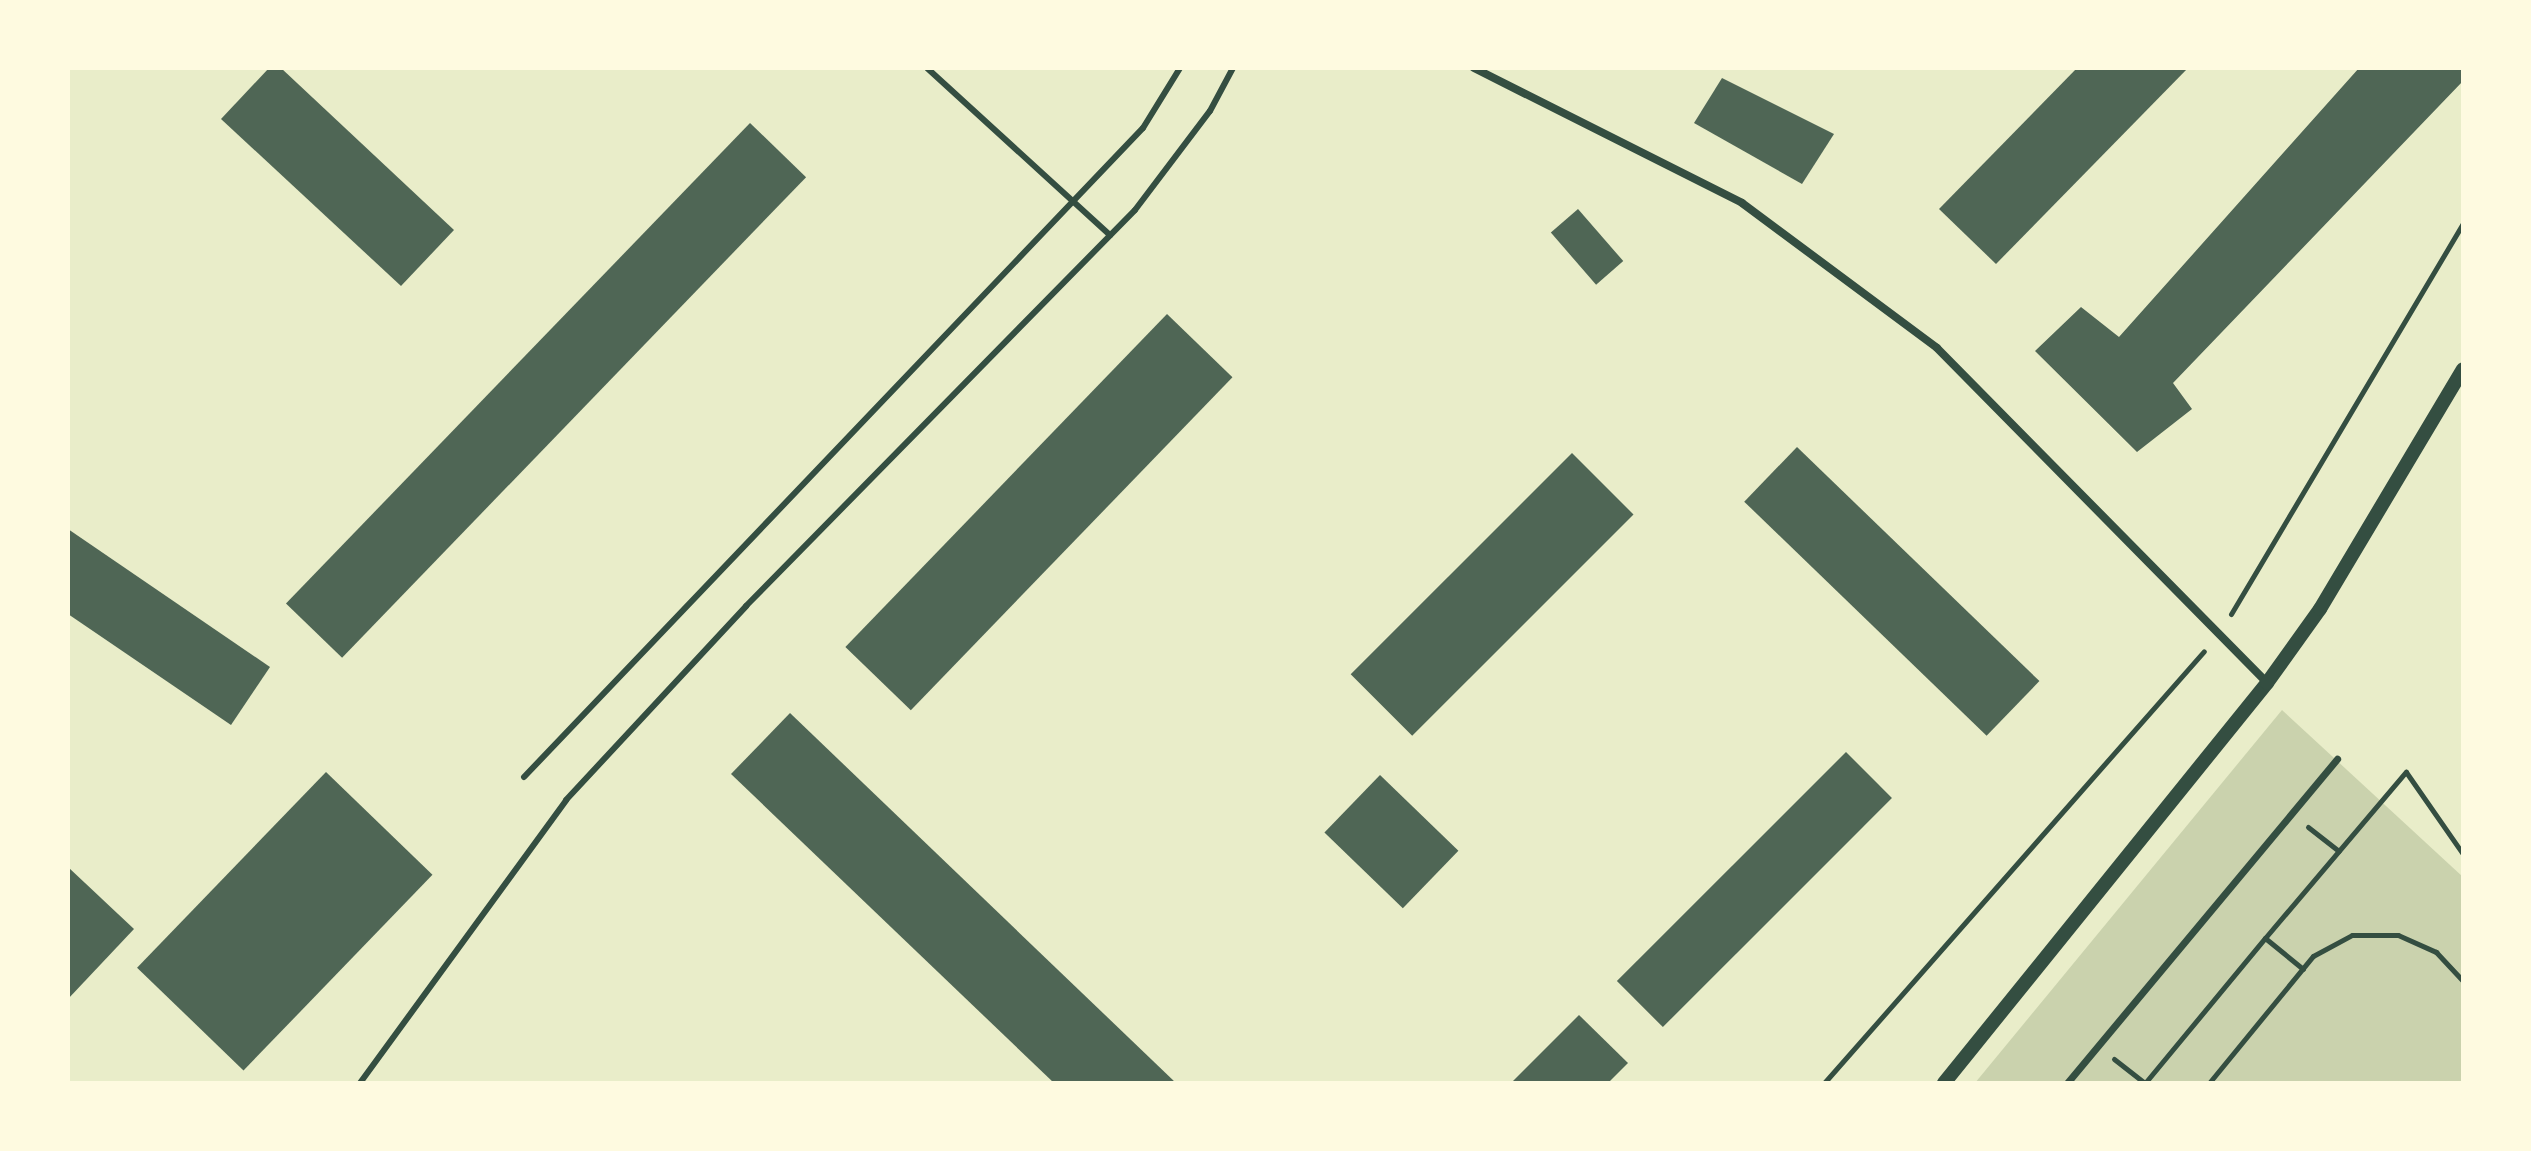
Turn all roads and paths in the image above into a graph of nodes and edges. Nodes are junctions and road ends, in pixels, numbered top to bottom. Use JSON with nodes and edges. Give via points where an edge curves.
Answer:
{"nodes":[{"id":1,"x":927,"y":68,"type":"edge"},
{"id":2,"x":1180,"y":68,"type":"edge"},
{"id":3,"x":1233,"y":68,"type":"edge"},
{"id":4,"x":1474,"y":68,"type":"edge"},
{"id":5,"x":1073,"y":201,"type":"junction"},
{"id":6,"x":2463,"y":224,"type":"edge"},
{"id":7,"x":1110,"y":235,"type":"junction"},
{"id":8,"x":2463,"y":369,"type":"edge"},
{"id":9,"x":2219,"y":634,"type":"junction"},
{"id":10,"x":2267,"y":683,"type":"junction"},
{"id":11,"x":2337,"y":759,"type":"dead end"},
{"id":12,"x":524,"y":777,"type":"dead end"},
{"id":13,"x":2292,"y":813,"type":"junction"},
{"id":14,"x":2339,"y":851,"type":"junction"},
{"id":15,"x":2463,"y":854,"type":"edge"},
{"id":16,"x":2265,"y":938,"type":"junction"},
{"id":17,"x":2303,"y":969,"type":"junction"},
{"id":18,"x":2463,"y":981,"type":"edge"},
{"id":19,"x":2098,"y":1045,"type":"junction"},
{"id":20,"x":360,"y":1083,"type":"edge"},
{"id":21,"x":1824,"y":1083,"type":"edge"},
{"id":22,"x":1944,"y":1083,"type":"edge"},
{"id":23,"x":2067,"y":1083,"type":"edge"},
{"id":24,"x":2145,"y":1083,"type":"edge"},
{"id":25,"x":2209,"y":1083,"type":"edge"}],
"edges":[{"from":1,"to":5,"type":"lane"},
{"from":2,"to":5,"type":"lane","via":[[1143,128]]},
{"from":3,"to":7,"type":"lane","via":[[1210,111]]},
{"from":4,"to":9,"type":"street","via":[[1742,203],[1937,348]]},
{"from":5,"to":7,"type":"lane"},
{"from":5,"to":12,"type":"lane"},
{"from":6,"to":9,"type":"path"},
{"from":7,"to":20,"type":"lane","via":[[746,606],[566,800]]},
{"from":8,"to":10,"type":"street","via":[[2320,609]]},
{"from":9,"to":10,"type":"street"},
{"from":9,"to":21,"type":"path"},
{"from":10,"to":22,"type":"street"},
{"from":11,"to":13,"type":"street"},
{"from":13,"to":14,"type":"path"},
{"from":13,"to":19,"type":"street"},
{"from":14,"to":15,"type":"path","via":[[2406,772]]},
{"from":14,"to":16,"type":"path"},
{"from":16,"to":17,"type":"path"},
{"from":16,"to":24,"type":"path"},
{"from":17,"to":18,"type":"path","via":[[2313,956],[2352,935],[2398,935],[2436,952]]},
{"from":17,"to":25,"type":"path"},
{"from":19,"to":23,"type":"street"},
{"from":19,"to":24,"type":"path"}]}
